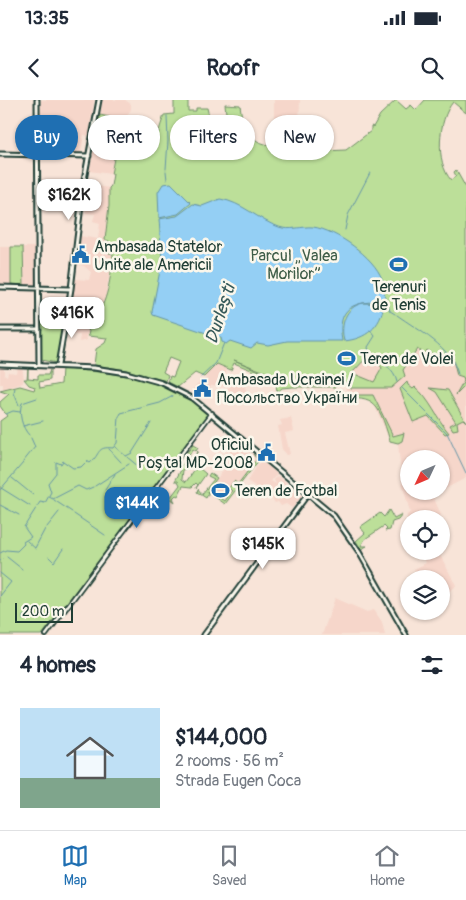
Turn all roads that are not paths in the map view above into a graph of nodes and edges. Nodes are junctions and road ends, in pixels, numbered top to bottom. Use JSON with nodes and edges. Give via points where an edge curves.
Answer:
{"nodes":[{"id":1,"x":37,"y":100,"type":"edge"},
{"id":2,"x":99,"y":100,"type":"edge"},
{"id":3,"x":37,"y":115,"type":"edge"},
{"id":4,"x":96,"y":115,"type":"edge"},
{"id":5,"x":0,"y":154,"type":"edge"},
{"id":6,"x":15,"y":154,"type":"edge"},
{"id":7,"x":38,"y":160,"type":"edge"},
{"id":8,"x":88,"y":160,"type":"edge"},
{"id":9,"x":0,"y":287,"type":"edge"},
{"id":10,"x":39,"y":288,"type":"junction"},
{"id":11,"x":71,"y":289,"type":"junction"},
{"id":12,"x":0,"y":329,"type":"edge"},
{"id":13,"x":39,"y":329,"type":"junction"},
{"id":14,"x":0,"y":364,"type":"edge"},
{"id":15,"x":39,"y":364,"type":"junction"},
{"id":16,"x":58,"y":365,"type":"junction"},
{"id":17,"x":212,"y":413,"type":"junction"},
{"id":18,"x":308,"y":494,"type":"junction"},
{"id":19,"x":46,"y":635,"type":"edge"},
{"id":20,"x":204,"y":635,"type":"edge"},
{"id":21,"x":406,"y":635,"type":"edge"}],
"edges":[{"from":1,"to":3,"type":"main road"},
{"from":2,"to":4,"type":"main road"},
{"from":5,"to":6,"type":"main road"},
{"from":7,"to":10,"type":"main road"},
{"from":8,"to":11,"type":"main road"},
{"from":9,"to":10,"type":"main road"},
{"from":10,"to":11,"type":"main road"},
{"from":10,"to":13,"type":"main road"},
{"from":11,"to":16,"type":"main road"},
{"from":12,"to":13,"type":"main road"},
{"from":13,"to":15,"type":"main road"},
{"from":14,"to":15,"type":"main road"},
{"from":15,"to":16,"type":"main road"},
{"from":16,"to":17,"type":"main road","via":[[150,378],[183,392]]},
{"from":17,"to":18,"type":"main road"},
{"from":17,"to":19,"type":"street"},
{"from":18,"to":20,"type":"main road"},
{"from":18,"to":21,"type":"main road","via":[[337,520]]}]}
